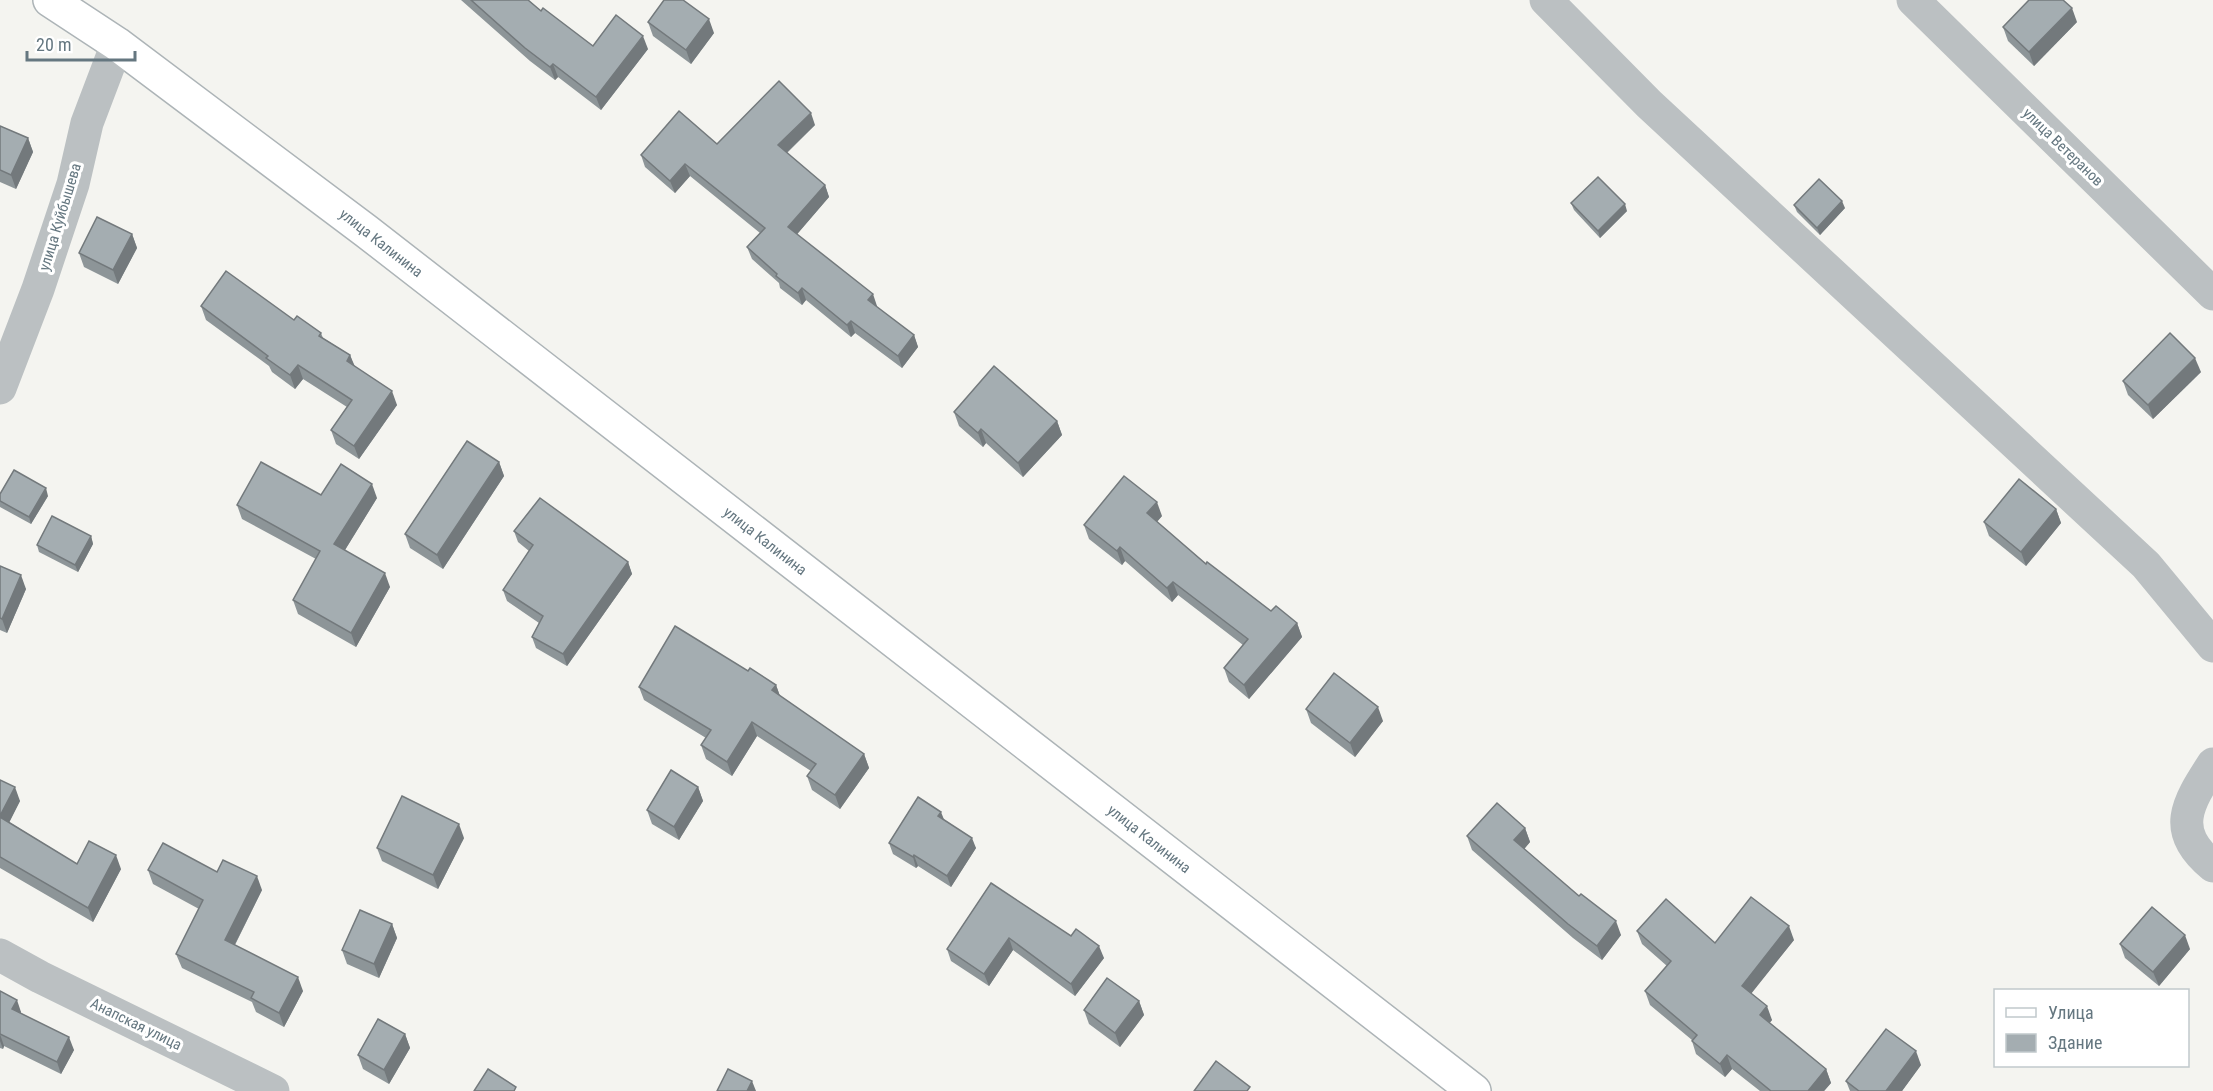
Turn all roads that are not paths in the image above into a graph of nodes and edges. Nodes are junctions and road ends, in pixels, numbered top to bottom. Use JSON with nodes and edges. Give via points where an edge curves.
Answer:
{"nodes":[{"id":1,"x":50,"y":0,"type":"edge"},
{"id":2,"x":1546,"y":0,"type":"edge"},
{"id":3,"x":1913,"y":0,"type":"edge"},
{"id":4,"x":117,"y":44,"type":"junction"},
{"id":5,"x":2213,"y":294,"type":"edge"},
{"id":6,"x":0,"y":388,"type":"edge"},
{"id":7,"x":2213,"y":646,"type":"edge"},
{"id":8,"x":2213,"y":764,"type":"edge"},
{"id":9,"x":2213,"y":867,"type":"edge"},
{"id":10,"x":0,"y":955,"type":"edge"},
{"id":11,"x":273,"y":1091,"type":"edge"},
{"id":12,"x":1474,"y":1091,"type":"edge"}],
"edges":[{"from":1,"to":4,"type":"main road","name":"улица Калинина"},
{"from":2,"to":7,"type":"street","via":[[1649,104],[2146,565]]},
{"from":3,"to":5,"type":"street","name":"улица Ветеранов"},
{"from":4,"to":6,"type":"street","name":"улица Куйбышева","via":[[87,123],[38,289]]},
{"from":4,"to":12,"type":"main road","name":"улица Калинина","via":[[375,238]]},
{"from":8,"to":9,"type":"street","via":[[2193,794],[2187,817],[2187,836],[2199,855]]},
{"from":10,"to":11,"type":"street","name":"Анапская улица"}]}
